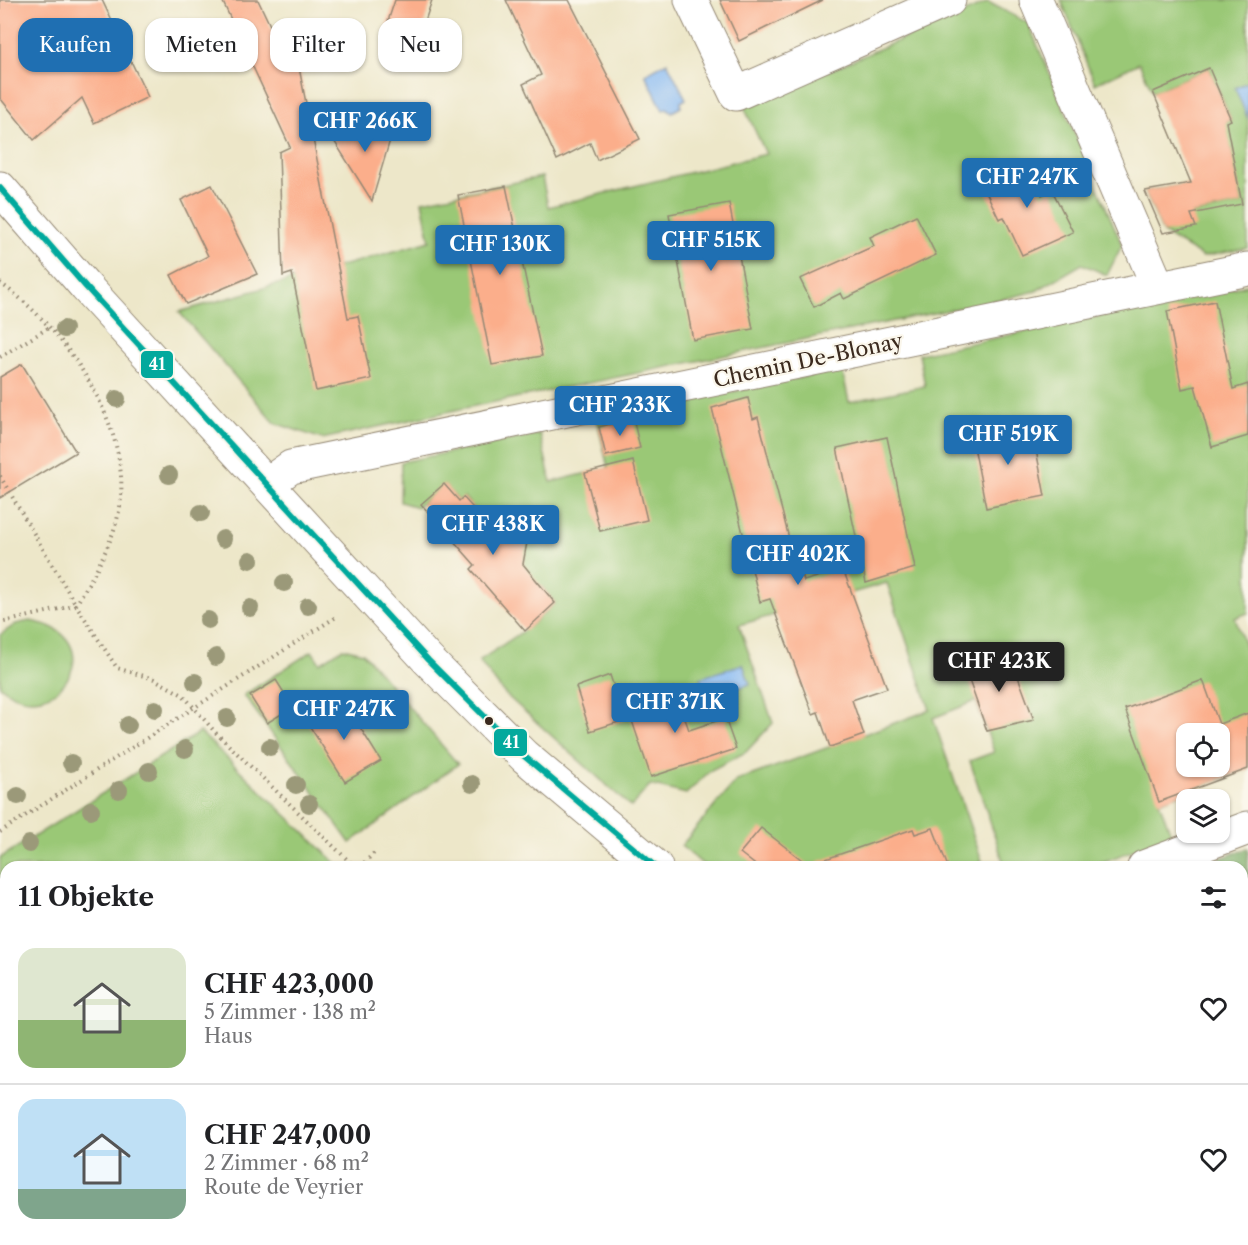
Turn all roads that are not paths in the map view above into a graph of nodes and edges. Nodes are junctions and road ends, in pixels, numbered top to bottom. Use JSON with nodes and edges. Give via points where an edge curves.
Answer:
{"nodes":[{"id":1,"x":691,"y":0,"type":"edge"},
{"id":2,"x":949,"y":0,"type":"edge"},
{"id":3,"x":1036,"y":0,"type":"edge"},
{"id":4,"x":0,"y":188,"type":"edge"},
{"id":5,"x":1248,"y":269,"type":"edge"},
{"id":6,"x":1158,"y":287,"type":"junction"},
{"id":7,"x":267,"y":484,"type":"junction"},
{"id":8,"x":1248,"y":828,"type":"edge"},
{"id":9,"x":649,"y":861,"type":"edge"},
{"id":10,"x":1160,"y":861,"type":"edge"}],
"edges":[{"from":1,"to":2,"type":"street","via":[[736,94]]},
{"from":3,"to":6,"type":"street"},
{"from":4,"to":7,"type":"street"},
{"from":5,"to":6,"type":"street","name":"Chemin De-Blonay"},
{"from":6,"to":7,"type":"street","name":"Chemin De-Blonay","via":[[291,466]]},
{"from":7,"to":9,"type":"street","via":[[488,722]]},
{"from":8,"to":10,"type":"street"}]}
